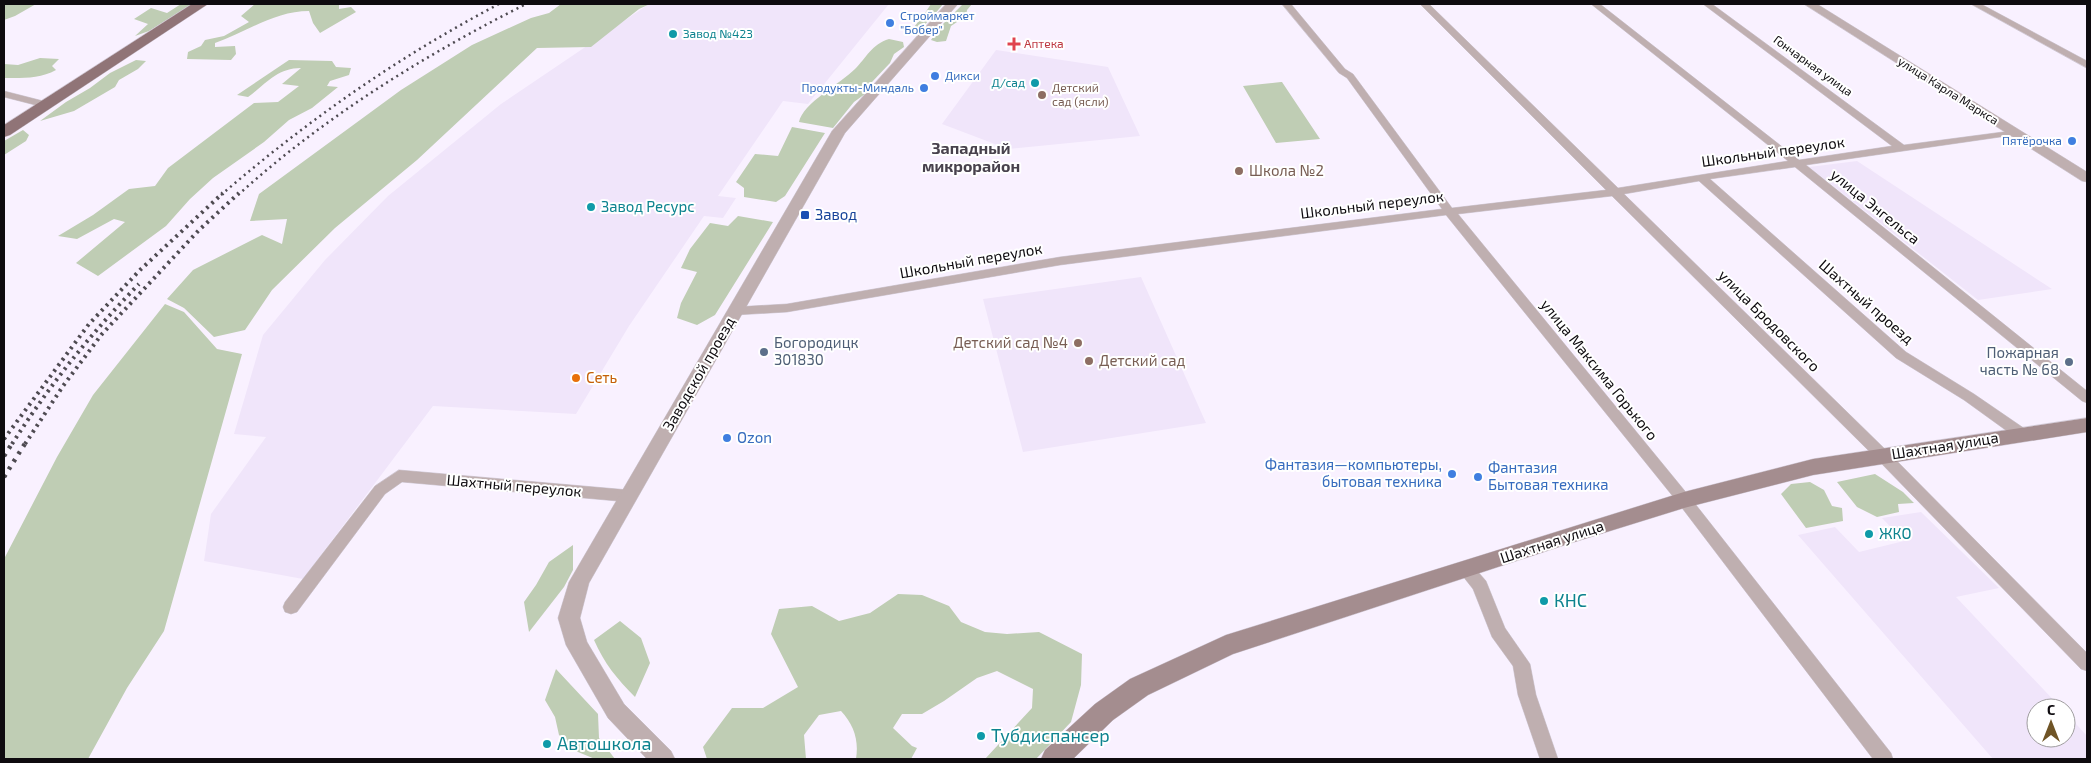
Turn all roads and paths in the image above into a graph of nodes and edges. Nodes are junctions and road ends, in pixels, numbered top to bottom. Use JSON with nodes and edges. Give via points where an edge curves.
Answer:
{"nodes":[{"id":1,"x":201,"y":4,"type":"edge"},
{"id":2,"x":952,"y":4,"type":"edge"},
{"id":3,"x":1286,"y":4,"type":"edge"},
{"id":4,"x":1424,"y":4,"type":"edge"},
{"id":5,"x":1595,"y":4,"type":"edge"},
{"id":6,"x":1707,"y":4,"type":"edge"},
{"id":7,"x":1810,"y":4,"type":"edge"},
{"id":8,"x":1975,"y":4,"type":"edge"},
{"id":9,"x":2087,"y":65,"type":"edge"},
{"id":10,"x":4,"y":94,"type":"edge"},
{"id":11,"x":47,"y":104,"type":"junction"},
{"id":12,"x":4,"y":132,"type":"edge"},
{"id":13,"x":2014,"y":132,"type":"junction"},
{"id":14,"x":1903,"y":148,"type":"junction"},
{"id":15,"x":1798,"y":164,"type":"junction"},
{"id":16,"x":1701,"y":177,"type":"junction"},
{"id":17,"x":2087,"y":178,"type":"edge"},
{"id":18,"x":1615,"y":192,"type":"junction"},
{"id":19,"x":1449,"y":211,"type":"junction"},
{"id":20,"x":735,"y":311,"type":"junction"},
{"id":21,"x":2087,"y":398,"type":"edge"},
{"id":22,"x":2087,"y":425,"type":"edge"},
{"id":23,"x":2022,"y":435,"type":"junction"},
{"id":24,"x":1882,"y":456,"type":"junction"},
{"id":25,"x":629,"y":496,"type":"junction"},
{"id":26,"x":1684,"y":500,"type":"junction"},
{"id":27,"x":1466,"y":570,"type":"junction"},
{"id":28,"x":291,"y":607,"type":"dead end"},
{"id":29,"x":2087,"y":664,"type":"edge"},
{"id":30,"x":663,"y":759,"type":"edge"},
{"id":31,"x":1055,"y":759,"type":"edge"},
{"id":32,"x":1549,"y":759,"type":"edge"},
{"id":33,"x":1884,"y":759,"type":"edge"}],
"edges":[{"from":1,"to":11,"type":"main road"},
{"from":2,"to":20,"type":"street","name":"Заводской проезд","via":[[839,132]]},
{"from":3,"to":19,"type":"street","name":"улица Максима Горького","via":[[1342,71],[1350,76]]},
{"from":4,"to":18,"type":"street","name":"улица Бродовского"},
{"from":5,"to":15,"type":"street","name":"улица Энгельса"},
{"from":6,"to":14,"type":"street","name":"Гончарная улица"},
{"from":7,"to":13,"type":"street","name":"улица Карла Маркса"},
{"from":8,"to":9,"type":"street"},
{"from":10,"to":11,"type":"street"},
{"from":11,"to":12,"type":"main road"},
{"from":13,"to":14,"type":"street","name":"Школьный переулок"},
{"from":13,"to":17,"type":"street","name":"улица Карла Маркса"},
{"from":14,"to":15,"type":"street","name":"Школьный переулок"},
{"from":15,"to":16,"type":"street","name":"Школьный переулок"},
{"from":15,"to":21,"type":"street","name":"улица Энгельса"},
{"from":16,"to":18,"type":"street","name":"Школьный переулок"},
{"from":16,"to":23,"type":"street","name":"Шахтный проезд","via":[[1901,355]]},
{"from":18,"to":19,"type":"street","name":"Школьный переулок"},
{"from":18,"to":24,"type":"street","name":"улица Бродовского"},
{"from":19,"to":20,"type":"street","name":"Школьный переулок","via":[[1060,261],[787,308]]},
{"from":19,"to":26,"type":"street","name":"улица Максима Горького"},
{"from":20,"to":25,"type":"street","name":"Заводской проезд"},
{"from":22,"to":23,"type":"main road","name":"Шахтная улица"},
{"from":23,"to":24,"type":"main road","name":"Шахтная улица"},
{"from":24,"to":26,"type":"main road","name":"Шахтная улица","via":[[1803,469]]},
{"from":24,"to":29,"type":"street","name":"улица Бродовского"},
{"from":25,"to":28,"type":"street","name":"Шахтный переулок","via":[[399,476],[380,490]]},
{"from":25,"to":30,"type":"street","name":"Заводской проезд","via":[[579,582],[569,618],[577,646],[616,711]]},
{"from":26,"to":27,"type":"main road","name":"Шахтная улица","via":[[1563,536]]},
{"from":26,"to":33,"type":"street","name":"улица Максима Горького"},
{"from":27,"to":31,"type":"main road","name":"Шахтная улица","via":[[1226,646],[1174,669],[1139,687],[1104,712]]},
{"from":27,"to":32,"type":"street","via":[[1480,586],[1498,632],[1521,664],[1527,695]]}]}
